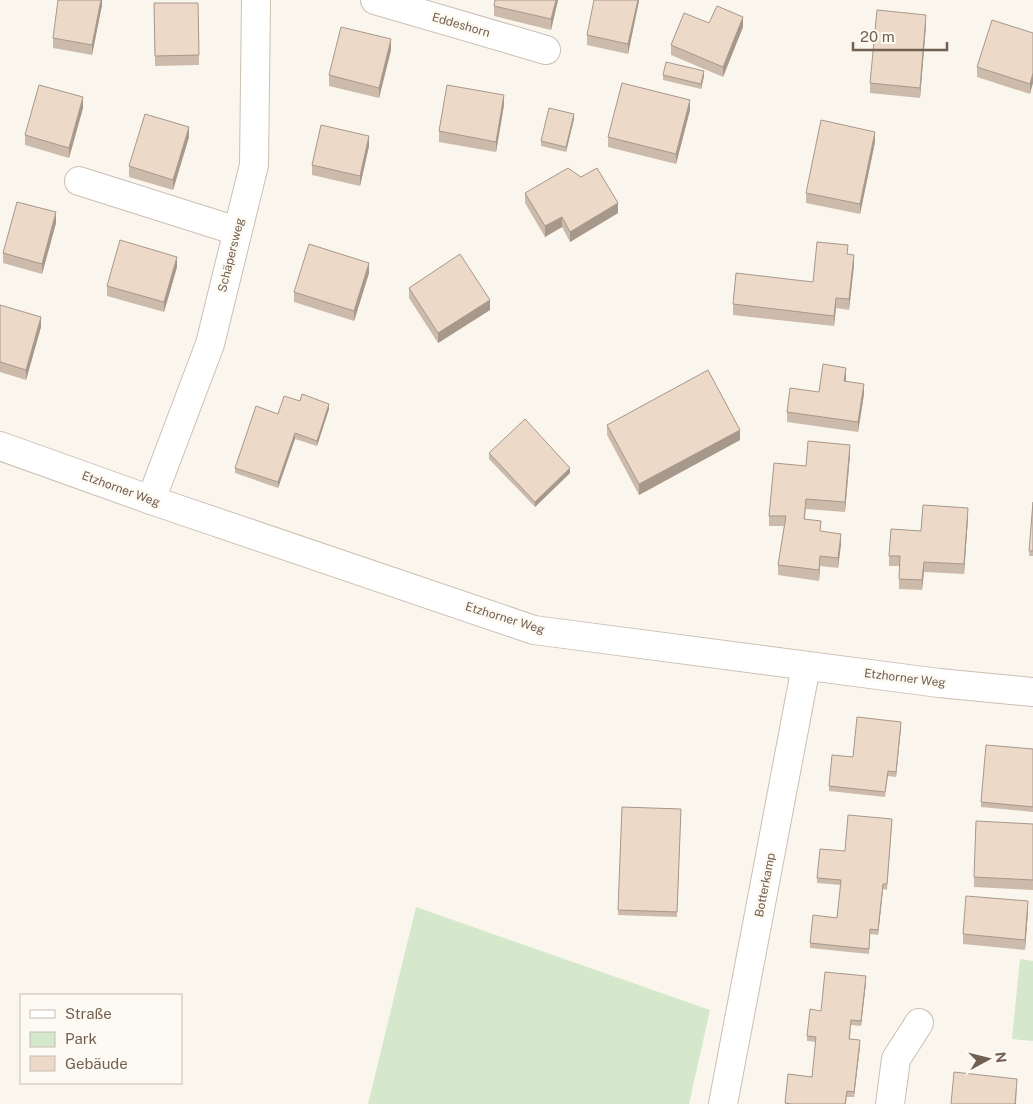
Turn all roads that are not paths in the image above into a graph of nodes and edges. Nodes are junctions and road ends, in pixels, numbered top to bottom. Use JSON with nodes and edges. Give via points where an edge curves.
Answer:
{"nodes":[{"id":1,"x":256,"y":0,"type":"edge"},
{"id":2,"x":375,"y":0,"type":"edge"},
{"id":3,"x":546,"y":50,"type":"dead end"},
{"id":4,"x":79,"y":181,"type":"dead end"},
{"id":5,"x":237,"y":231,"type":"junction"},
{"id":6,"x":0,"y":446,"type":"edge"},
{"id":7,"x":151,"y":500,"type":"junction"},
{"id":8,"x":806,"y":666,"type":"junction"},
{"id":9,"x":1033,"y":692,"type":"edge"},
{"id":10,"x":919,"y":1023,"type":"dead end"},
{"id":11,"x":723,"y":1104,"type":"edge"},
{"id":12,"x":890,"y":1104,"type":"edge"}],
"edges":[{"from":1,"to":5,"type":"street","name":"Schäpersweg","via":[[254,165]]},
{"from":2,"to":3,"type":"street","name":"Eddeshorn"},
{"from":4,"to":5,"type":"street"},
{"from":5,"to":7,"type":"street","name":"Schäpersweg","via":[[210,344]]},
{"from":6,"to":7,"type":"street","name":"Etzhorner Weg"},
{"from":7,"to":8,"type":"street","name":"Etzhorner Weg","via":[[534,630]]},
{"from":8,"to":9,"type":"street","name":"Etzhorner Weg"},
{"from":8,"to":11,"type":"street","name":"Botterkamp"},
{"from":10,"to":12,"type":"street","via":[[896,1059]]}]}
